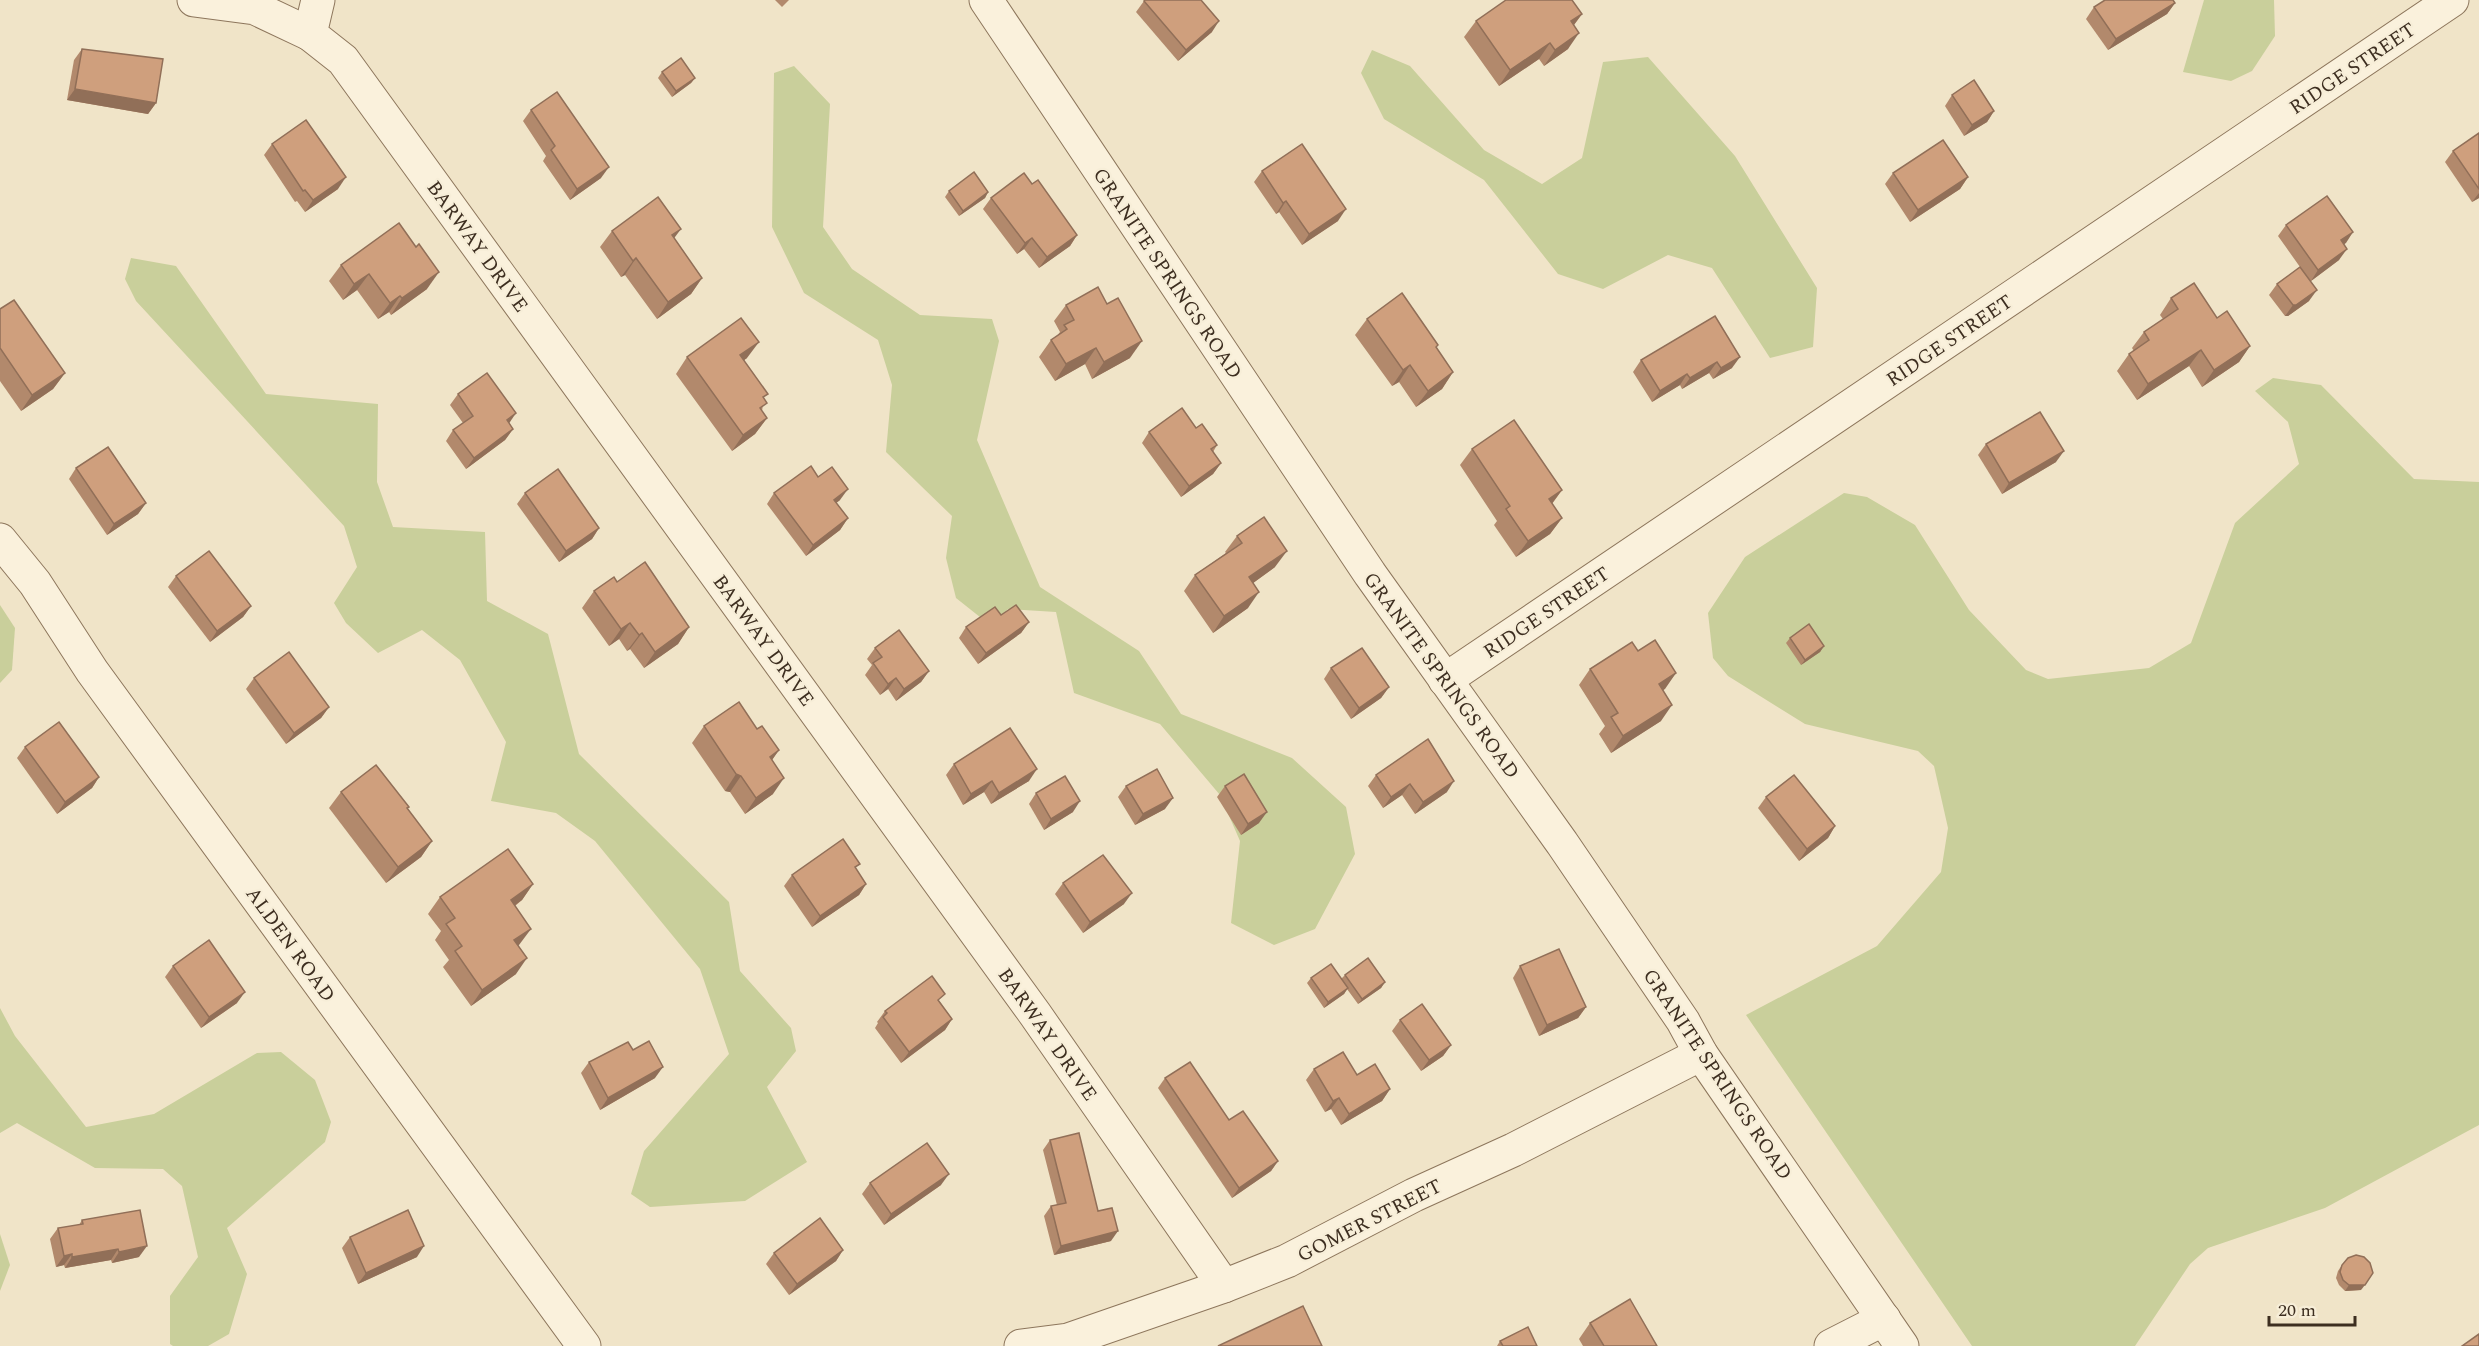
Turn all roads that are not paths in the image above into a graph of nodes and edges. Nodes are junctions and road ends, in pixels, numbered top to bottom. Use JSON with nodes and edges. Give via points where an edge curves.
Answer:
{"nodes":[{"id":1,"x":194,"y":0,"type":"edge"},
{"id":2,"x":318,"y":0,"type":"edge"},
{"id":3,"x":986,"y":0,"type":"edge"},
{"id":4,"x":2452,"y":0,"type":"edge"},
{"id":5,"x":310,"y":34,"type":"junction"},
{"id":6,"x":0,"y":540,"type":"edge"},
{"id":7,"x":1445,"y":680,"type":"junction"},
{"id":8,"x":1701,"y":1054,"type":"junction"},
{"id":9,"x":1224,"y":1286,"type":"junction"},
{"id":10,"x":1884,"y":1319,"type":"junction"},
{"id":11,"x":584,"y":1346,"type":"edge"},
{"id":12,"x":1021,"y":1346,"type":"edge"},
{"id":13,"x":1831,"y":1346,"type":"edge"},
{"id":14,"x":1902,"y":1346,"type":"edge"}],
"edges":[{"from":1,"to":5,"type":"street","name":"BARWAY DRIVE","via":[[255,8]]},
{"from":2,"to":5,"type":"street"},
{"from":3,"to":7,"type":"street","name":"GRANITE SPRINGS ROAD"},
{"from":4,"to":7,"type":"street","name":"RIDGE STREET"},
{"from":5,"to":9,"type":"street","name":"BARWAY DRIVE","via":[[344,60],[1035,1014]]},
{"from":6,"to":11,"type":"street","name":"ALDEN ROAD","via":[[35,583],[99,680]]},
{"from":7,"to":8,"type":"street","name":"GRANITE SPRINGS ROAD","via":[[1576,863],[1683,1021]]},
{"from":8,"to":9,"type":"street","name":"GOMER STREET","via":[[1287,1261]]},
{"from":8,"to":10,"type":"street","name":"GRANITE SPRINGS ROAD"},
{"from":9,"to":12,"type":"street","name":"GOMER STREET","via":[[1068,1340]]},
{"from":10,"to":13,"type":"street"},
{"from":10,"to":14,"type":"street","name":"GRANITE SPRINGS ROAD"}]}
